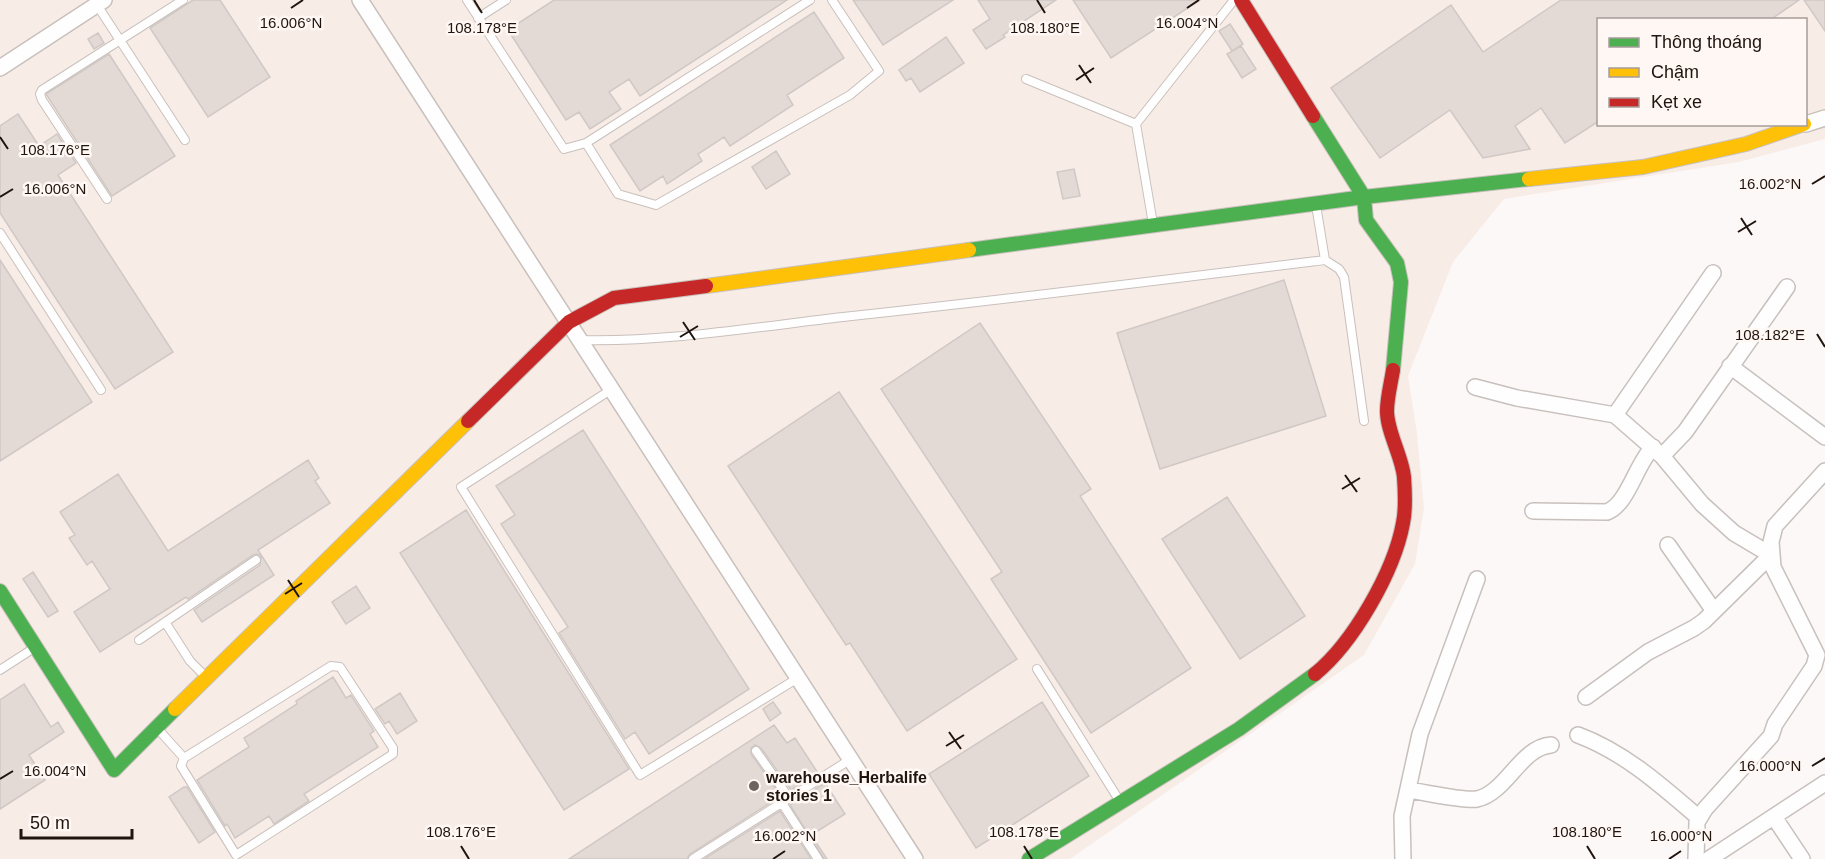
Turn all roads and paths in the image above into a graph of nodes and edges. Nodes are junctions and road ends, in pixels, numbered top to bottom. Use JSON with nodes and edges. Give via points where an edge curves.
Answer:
{"nodes":[{"id":1,"x":183,"y":0,"type":"edge"},
{"id":2,"x":360,"y":0,"type":"edge"},
{"id":3,"x":467,"y":0,"type":"edge"},
{"id":4,"x":506,"y":0,"type":"edge"},
{"id":5,"x":810,"y":0,"type":"edge"},
{"id":6,"x":832,"y":0,"type":"edge"},
{"id":7,"x":1234,"y":0,"type":"edge"},
{"id":8,"x":1240,"y":0,"type":"edge"},
{"id":9,"x":101,"y":2,"type":"edge"},
{"id":10,"x":478,"y":18,"type":"junction"},
{"id":11,"x":120,"y":40,"type":"junction"},
{"id":12,"x":0,"y":68,"type":"edge"},
{"id":13,"x":1026,"y":79,"type":"dead end"},
{"id":14,"x":1825,"y":117,"type":"edge"},
{"id":15,"x":1807,"y":123,"type":"edge"},
{"id":16,"x":1136,"y":124,"type":"junction"},
{"id":17,"x":1799,"y":126,"type":"edge"},
{"id":18,"x":185,"y":140,"type":"dead end"},
{"id":19,"x":586,"y":144,"type":"junction"},
{"id":20,"x":1364,"y":197,"type":"junction"},
{"id":21,"x":106,"y":199,"type":"dead end"},
{"id":22,"x":1316,"y":203,"type":"junction"},
{"id":23,"x":1154,"y":225,"type":"junction"},
{"id":24,"x":0,"y":233,"type":"edge"},
{"id":25,"x":1325,"y":260,"type":"junction"},
{"id":26,"x":1713,"y":273,"type":"dead end"},
{"id":27,"x":1787,"y":287,"type":"dead end"},
{"id":28,"x":569,"y":322,"type":"junction"},
{"id":29,"x":580,"y":340,"type":"junction"},
{"id":30,"x":1730,"y":366,"type":"junction"},
{"id":31,"x":1475,"y":387,"type":"dead end"},
{"id":32,"x":612,"y":389,"type":"junction"},
{"id":33,"x":101,"y":390,"type":"dead end"},
{"id":34,"x":1615,"y":415,"type":"junction"},
{"id":35,"x":1364,"y":421,"type":"dead end"},
{"id":36,"x":1825,"y":437,"type":"edge"},
{"id":37,"x":1658,"y":452,"type":"junction"},
{"id":38,"x":1825,"y":471,"type":"edge"},
{"id":39,"x":1533,"y":511,"type":"dead end"},
{"id":40,"x":1668,"y":545,"type":"dead end"},
{"id":41,"x":1771,"y":555,"type":"junction"},
{"id":42,"x":256,"y":560,"type":"dead end"},
{"id":43,"x":1477,"y":579,"type":"dead end"},
{"id":44,"x":0,"y":591,"type":"edge"},
{"id":45,"x":1714,"y":611,"type":"junction"},
{"id":46,"x":165,"y":622,"type":"junction"},
{"id":47,"x":140,"y":640,"type":"dead end"},
{"id":48,"x":36,"y":647,"type":"junction"},
{"id":49,"x":1037,"y":669,"type":"dead end"},
{"id":50,"x":0,"y":670,"type":"edge"},
{"id":51,"x":798,"y":678,"type":"junction"},
{"id":52,"x":207,"y":679,"type":"junction"},
{"id":53,"x":1586,"y":697,"type":"dead end"},
{"id":54,"x":157,"y":728,"type":"junction"},
{"id":55,"x":1578,"y":735,"type":"dead end"},
{"id":56,"x":1551,"y":745,"type":"dead end"},
{"id":57,"x":756,"y":751,"type":"dead end"},
{"id":58,"x":184,"y":758,"type":"junction"},
{"id":59,"x":851,"y":759,"type":"junction"},
{"id":60,"x":1825,"y":783,"type":"edge"},
{"id":61,"x":1408,"y":790,"type":"junction"},
{"id":62,"x":785,"y":800,"type":"junction"},
{"id":63,"x":1121,"y":802,"type":"junction"},
{"id":64,"x":1699,"y":818,"type":"junction"},
{"id":65,"x":1774,"y":818,"type":"junction"},
{"id":66,"x":693,"y":859,"type":"edge"},
{"id":67,"x":818,"y":859,"type":"edge"},
{"id":68,"x":915,"y":859,"type":"edge"},
{"id":69,"x":1029,"y":859,"type":"edge"},
{"id":70,"x":1403,"y":859,"type":"edge"},
{"id":71,"x":1696,"y":859,"type":"edge"},
{"id":72,"x":1709,"y":859,"type":"edge"},
{"id":73,"x":1802,"y":859,"type":"edge"}],
"edges":[{"from":1,"to":11,"type":"lane"},
{"from":2,"to":28,"type":"street"},
{"from":3,"to":10,"type":"lane"},
{"from":4,"to":10,"type":"lane"},
{"from":5,"to":19,"type":"lane"},
{"from":6,"to":19,"type":"lane","via":[[879,71],[850,95],[656,205],[618,194]]},
{"from":7,"to":16,"type":"lane"},
{"from":8,"to":20,"type":"street"},
{"from":9,"to":11,"type":"lane"},
{"from":9,"to":12,"type":"street"},
{"from":10,"to":19,"type":"lane","via":[[564,149]]},
{"from":11,"to":18,"type":"lane"},
{"from":11,"to":21,"type":"lane","via":[[40,94]]},
{"from":13,"to":16,"type":"lane"},
{"from":14,"to":15,"type":"street"},
{"from":16,"to":23,"type":"lane"},
{"from":17,"to":20,"type":"street","via":[[1746,144],[1643,167]]},
{"from":20,"to":22,"type":"street"},
{"from":20,"to":63,"type":"street","via":[[1366,220],[1393,256],[1401,282],[1387,412],[1404,476],[1404,521],[1386,574],[1368,609],[1326,665],[1248,722]]},
{"from":22,"to":23,"type":"street"},
{"from":22,"to":25,"type":"lane"},
{"from":23,"to":28,"type":"street","via":[[614,298]]},
{"from":24,"to":33,"type":"lane"},
{"from":25,"to":29,"type":"lane","via":[[716,331]]},
{"from":25,"to":35,"type":"lane","via":[[1339,268],[1344,277]]},
{"from":26,"to":34,"type":"street"},
{"from":27,"to":30,"type":"street"},
{"from":28,"to":29,"type":"street"},
{"from":28,"to":52,"type":"street"},
{"from":29,"to":32,"type":"street"},
{"from":30,"to":36,"type":"street"},
{"from":30,"to":37,"type":"street","via":[[1685,432]]},
{"from":31,"to":34,"type":"street"},
{"from":32,"to":51,"type":"street"},
{"from":32,"to":51,"type":"lane","via":[[461,487],[640,775]]},
{"from":34,"to":37,"type":"street"},
{"from":37,"to":39,"type":"street","via":[[1643,459],[1614,509]]},
{"from":37,"to":41,"type":"street","via":[[1702,504],[1734,532]]},
{"from":38,"to":41,"type":"street","via":[[1775,526]]},
{"from":40,"to":45,"type":"street"},
{"from":41,"to":45,"type":"street"},
{"from":41,"to":64,"type":"street","via":[[1773,567],[1817,655],[1814,666],[1771,736]]},
{"from":42,"to":46,"type":"lane"},
{"from":43,"to":61,"type":"street","via":[[1420,734]]},
{"from":44,"to":48,"type":"street"},
{"from":45,"to":53,"type":"street","via":[[1694,628],[1641,656]]},
{"from":46,"to":47,"type":"lane"},
{"from":46,"to":52,"type":"lane","via":[[190,661]]},
{"from":48,"to":50,"type":"lane"},
{"from":48,"to":54,"type":"street","via":[[114,770]]},
{"from":49,"to":63,"type":"lane"},
{"from":51,"to":59,"type":"street"},
{"from":52,"to":54,"type":"street"},
{"from":54,"to":58,"type":"lane"},
{"from":55,"to":64,"type":"street","via":[[1623,758]]},
{"from":56,"to":61,"type":"street","via":[[1535,752],[1480,798]]},
{"from":57,"to":62,"type":"lane"},
{"from":58,"to":58,"type":"lane","via":[[181,766],[236,855],[393,754],[393,748],[340,667],[331,666]]},
{"from":59,"to":62,"type":"lane"},
{"from":59,"to":68,"type":"street"},
{"from":60,"to":65,"type":"street"},
{"from":61,"to":70,"type":"street","via":[[1402,816]]},
{"from":62,"to":66,"type":"lane"},
{"from":62,"to":67,"type":"lane"},
{"from":63,"to":69,"type":"street"},
{"from":64,"to":71,"type":"street"},
{"from":65,"to":72,"type":"street"},
{"from":65,"to":73,"type":"street"}]}
